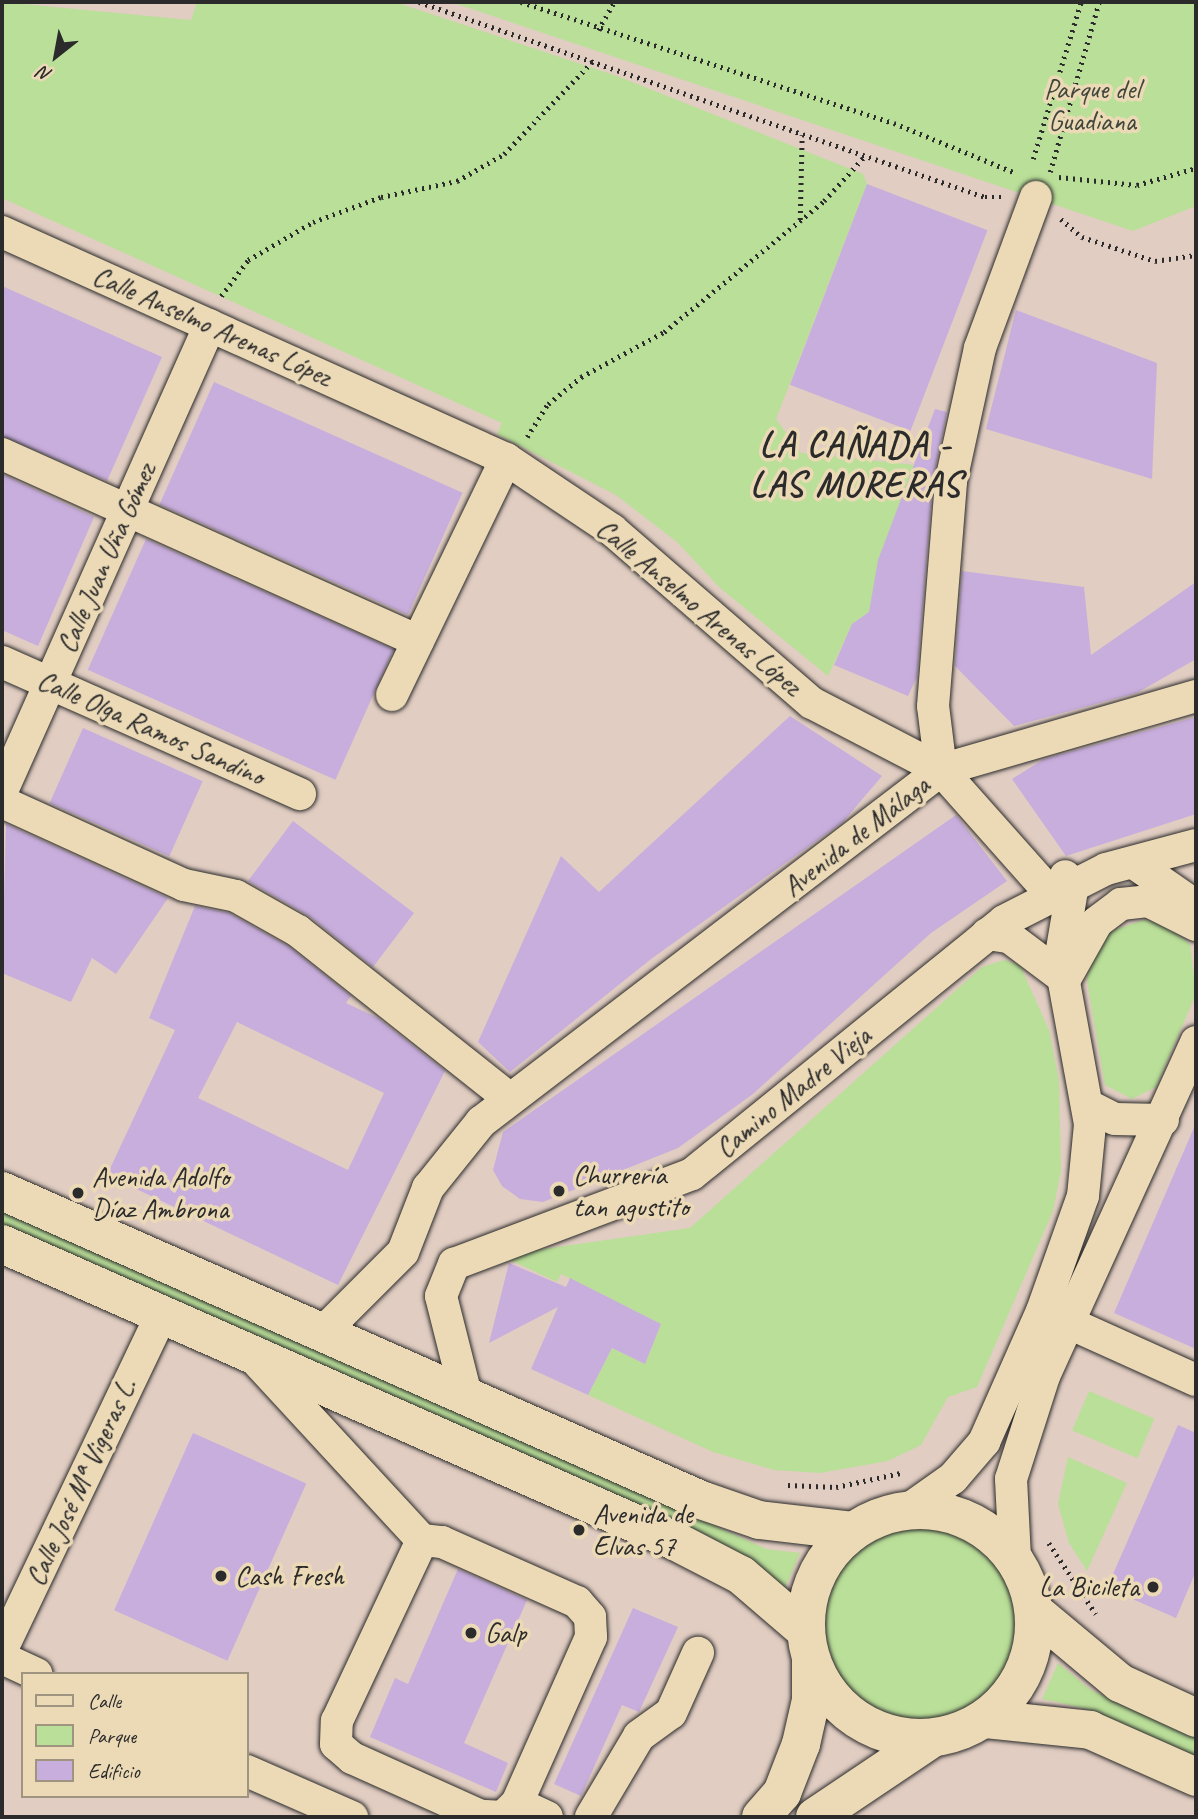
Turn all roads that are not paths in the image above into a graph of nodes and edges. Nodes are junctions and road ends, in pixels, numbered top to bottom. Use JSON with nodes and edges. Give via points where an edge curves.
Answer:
{"nodes":[{"id":1,"x":1037,"y":181,"type":"road end"},
{"id":2,"x":2,"y":232,"type":"edge"},
{"id":3,"x":210,"y":325,"type":"junction"},
{"id":4,"x":2,"y":454,"type":"edge"},
{"id":5,"x":506,"y":459,"type":"junction"},
{"id":6,"x":127,"y":511,"type":"junction"},
{"id":7,"x":418,"y":641,"type":"junction"},
{"id":8,"x":2,"y":662,"type":"edge"},
{"id":9,"x":50,"y":684,"type":"junction"},
{"id":10,"x":1193,"y":692,"type":"edge"},
{"id":11,"x":392,"y":695,"type":"dead end"},
{"id":12,"x":950,"y":767,"type":"junction"},
{"id":13,"x":2,"y":790,"type":"edge"},
{"id":14,"x":300,"y":794,"type":"dead end"},
{"id":15,"x":2,"y":802,"type":"edge"},
{"id":16,"x":1196,"y":845,"type":"edge"},
{"id":17,"x":1134,"y":863,"type":"junction"},
{"id":18,"x":1062,"y":889,"type":"junction"},
{"id":19,"x":1196,"y":906,"type":"edge"},
{"id":20,"x":1196,"y":925,"type":"edge"},
{"id":21,"x":987,"y":934,"type":"junction"},
{"id":22,"x":1065,"y":979,"type":"junction"},
{"id":23,"x":1196,"y":1042,"type":"edge"},
{"id":24,"x":510,"y":1099,"type":"junction"},
{"id":25,"x":1087,"y":1105,"type":"junction"},
{"id":26,"x":1163,"y":1120,"type":"junction"},
{"id":27,"x":2,"y":1191,"type":"edge"},
{"id":28,"x":410,"y":1239,"type":"junction"},
{"id":29,"x":2,"y":1244,"type":"edge"},
{"id":30,"x":454,"y":1264,"type":"junction"},
{"id":31,"x":391,"y":1267,"type":"junction"},
{"id":32,"x":441,"y":1296,"type":"junction"},
{"id":33,"x":161,"y":1315,"type":"junction"},
{"id":34,"x":1069,"y":1323,"type":"junction"},
{"id":35,"x":323,"y":1332,"type":"junction"},
{"id":36,"x":250,"y":1353,"type":"junction"},
{"id":37,"x":1196,"y":1380,"type":"edge"},
{"id":38,"x":466,"y":1395,"type":"junction"},
{"id":39,"x":909,"y":1509,"type":"junction"},
{"id":40,"x":852,"y":1531,"type":"junction"},
{"id":41,"x":422,"y":1540,"type":"junction"},
{"id":42,"x":1015,"y":1558,"type":"junction"},
{"id":43,"x":1035,"y":1612,"type":"junction"},
{"id":44,"x":808,"y":1645,"type":"junction"},
{"id":45,"x":2,"y":1648,"type":"edge"},
{"id":46,"x":698,"y":1653,"type":"dead end"},
{"id":47,"x":2,"y":1658,"type":"edge"},
{"id":48,"x":32,"y":1672,"type":"edge"},
{"id":49,"x":1196,"y":1718,"type":"edge"},
{"id":50,"x":986,"y":1719,"type":"junction"},
{"id":51,"x":931,"y":1739,"type":"junction"},
{"id":52,"x":248,"y":1770,"type":"edge"},
{"id":53,"x":1196,"y":1777,"type":"edge"},
{"id":54,"x":521,"y":1810,"type":"edge"},
{"id":55,"x":352,"y":1817,"type":"edge"},
{"id":56,"x":547,"y":1817,"type":"edge"},
{"id":57,"x":591,"y":1817,"type":"edge"},
{"id":58,"x":761,"y":1817,"type":"edge"},
{"id":59,"x":815,"y":1817,"type":"edge"}],
"edges":[{"from":1,"to":12,"type":"street","name":"Avenida de Málaga","via":[[980,348],[951,481],[933,706]]},
{"from":2,"to":3,"type":"street","name":"Calle Anselmo Arenas López"},
{"from":3,"to":5,"type":"street","name":"Calle Anselmo Arenas López"},
{"from":3,"to":6,"type":"street","name":"Calle Juan Uña Gómez"},
{"from":4,"to":6,"type":"street"},
{"from":5,"to":7,"type":"street"},
{"from":5,"to":12,"type":"street","name":"Calle Anselmo Arenas López","via":[[612,530],[813,702]]},
{"from":6,"to":7,"type":"street"},
{"from":6,"to":9,"type":"street","name":"Calle Juan Uña Gómez"},
{"from":7,"to":11,"type":"street"},
{"from":8,"to":9,"type":"street","name":"Calle Olga Ramos Sandino"},
{"from":9,"to":13,"type":"street","name":"Calle Juan Uña Gómez"},
{"from":9,"to":14,"type":"street","name":"Calle Olga Ramos Sandino"},
{"from":10,"to":12,"type":"street"},
{"from":12,"to":18,"type":"street","name":"Calle Anselmo Arenas López"},
{"from":12,"to":24,"type":"street","name":"Avenida de Málaga"},
{"from":15,"to":24,"type":"street","via":[[184,885],[236,895],[298,931],[437,1035]]},
{"from":16,"to":17,"type":"street","name":"Camino Madre Vieja"},
{"from":17,"to":18,"type":"street","name":"Camino Madre Vieja"},
{"from":17,"to":19,"type":"street"},
{"from":18,"to":21,"type":"street","name":"Camino Madre Vieja"},
{"from":18,"to":22,"type":"street"},
{"from":20,"to":22,"type":"street","via":[[1149,901],[1121,904],[1097,922]]},
{"from":21,"to":22,"type":"street","via":[[1009,937]]},
{"from":21,"to":30,"type":"street","name":"Camino Madre Vieja","via":[[692,1174]]},
{"from":22,"to":25,"type":"street"},
{"from":23,"to":26,"type":"street"},
{"from":24,"to":28,"type":"street","name":"Avenida de Málaga","via":[[449,1155],[428,1188]]},
{"from":25,"to":26,"type":"street","via":[[1115,1119]]},
{"from":25,"to":39,"type":"street","via":[[1083,1196],[1042,1311],[984,1442],[953,1478]]},
{"from":26,"to":34,"type":"street"},
{"from":27,"to":35,"type":"main road"},
{"from":28,"to":30,"type":"street"},
{"from":28,"to":31,"type":"street","name":"Avenida de Málaga"},
{"from":29,"to":33,"type":"main road"},
{"from":30,"to":32,"type":"street"},
{"from":31,"to":32,"type":"street","via":[[419,1277]]},
{"from":31,"to":35,"type":"street","name":"Avenida de Málaga"},
{"from":32,"to":38,"type":"street"},
{"from":33,"to":36,"type":"main road"},
{"from":33,"to":45,"type":"street","name":"Calle José Mª Vigeras L."},
{"from":34,"to":37,"type":"street"},
{"from":34,"to":42,"type":"street","via":[[1011,1479]]},
{"from":35,"to":38,"type":"main road"},
{"from":36,"to":41,"type":"street"},
{"from":36,"to":44,"type":"main road","via":[[677,1542],[741,1575]]},
{"from":38,"to":40,"type":"main road","via":[[701,1500],[759,1520]]},
{"from":39,"to":40,"type":"main road"},
{"from":39,"to":42,"type":"main road","via":[[942,1511],[990,1533]]},
{"from":40,"to":44,"type":"main road","via":[[827,1556],[807,1600]]},
{"from":41,"to":54,"type":"street","via":[[442,1542],[577,1602],[590,1617],[591,1637]]},
{"from":41,"to":54,"type":"street","via":[[337,1721],[336,1744],[352,1758],[481,1815],[503,1817]]},
{"from":42,"to":43,"type":"main road"},
{"from":43,"to":49,"type":"main road","via":[[1120,1683]]},
{"from":43,"to":50,"type":"main road","via":[[1032,1651],[1018,1687]]},
{"from":44,"to":51,"type":"main road","via":[[826,1691],[859,1722],[895,1737]]},
{"from":44,"to":58,"type":"main road","via":[[811,1700],[801,1744],[782,1793]]},
{"from":46,"to":57,"type":"street","via":[[671,1713],[639,1736]]},
{"from":47,"to":48,"type":"street"},
{"from":50,"to":51,"type":"main road"},
{"from":50,"to":53,"type":"main road","via":[[1090,1730]]},
{"from":51,"to":59,"type":"main road"},
{"from":52,"to":55,"type":"street"},
{"from":54,"to":56,"type":"street"}]}
